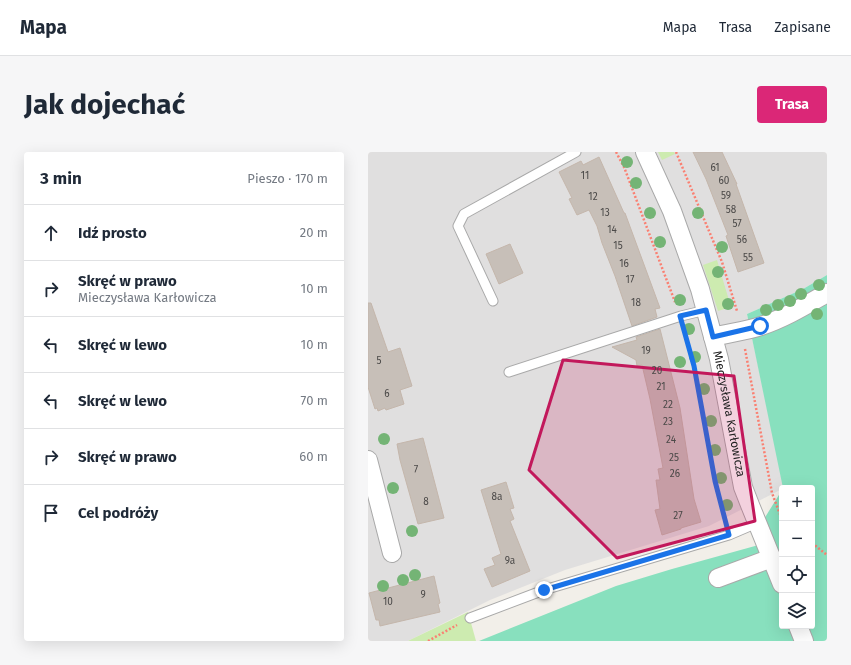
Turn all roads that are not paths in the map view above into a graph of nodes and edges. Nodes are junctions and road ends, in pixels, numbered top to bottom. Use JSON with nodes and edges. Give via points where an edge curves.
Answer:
{"nodes":[{"id":1,"x":576,"y":152,"type":"edge"},
{"id":2,"x":645,"y":152,"type":"edge"},
{"id":3,"x":827,"y":293,"type":"edge"},
{"id":4,"x":493,"y":301,"type":"dead end"},
{"id":5,"x":706,"y":310,"type":"junction"},
{"id":6,"x":713,"y":337,"type":"junction"},
{"id":7,"x":509,"y":372,"type":"dead end"},
{"id":8,"x":368,"y":460,"type":"edge"},
{"id":9,"x":757,"y":523,"type":"junction"},
{"id":10,"x":392,"y":553,"type":"dead end"},
{"id":11,"x":772,"y":558,"type":"junction"},
{"id":12,"x":779,"y":576,"type":"edge"},
{"id":13,"x":718,"y":578,"type":"dead end"},
{"id":14,"x":470,"y":618,"type":"road end"},
{"id":15,"x":799,"y":629,"type":"edge"},
{"id":16,"x":804,"y":641,"type":"edge"}],
"edges":[{"from":1,"to":4,"type":"lane","via":[[464,214],[458,226]]},
{"from":2,"to":5,"type":"street","name":"Mieczysława Karłowicza","via":[[672,211]]},
{"from":3,"to":6,"type":"street","via":[[773,321]]},
{"from":5,"to":6,"type":"street","name":"Mieczysława Karłowicza"},
{"from":5,"to":7,"type":"lane","via":[[680,316]]},
{"from":6,"to":9,"type":"street","name":"Mieczysława Karłowicza","via":[[743,487]]},
{"from":8,"to":10,"type":"street"},
{"from":9,"to":11,"type":"street","name":"Mieczysława Karłowicza"},
{"from":9,"to":14,"type":"lane","via":[[729,535],[544,590]]},
{"from":11,"to":12,"type":"street","name":"Mieczysława Karłowicza"},
{"from":11,"to":13,"type":"street"},
{"from":15,"to":16,"type":"street"}]}
